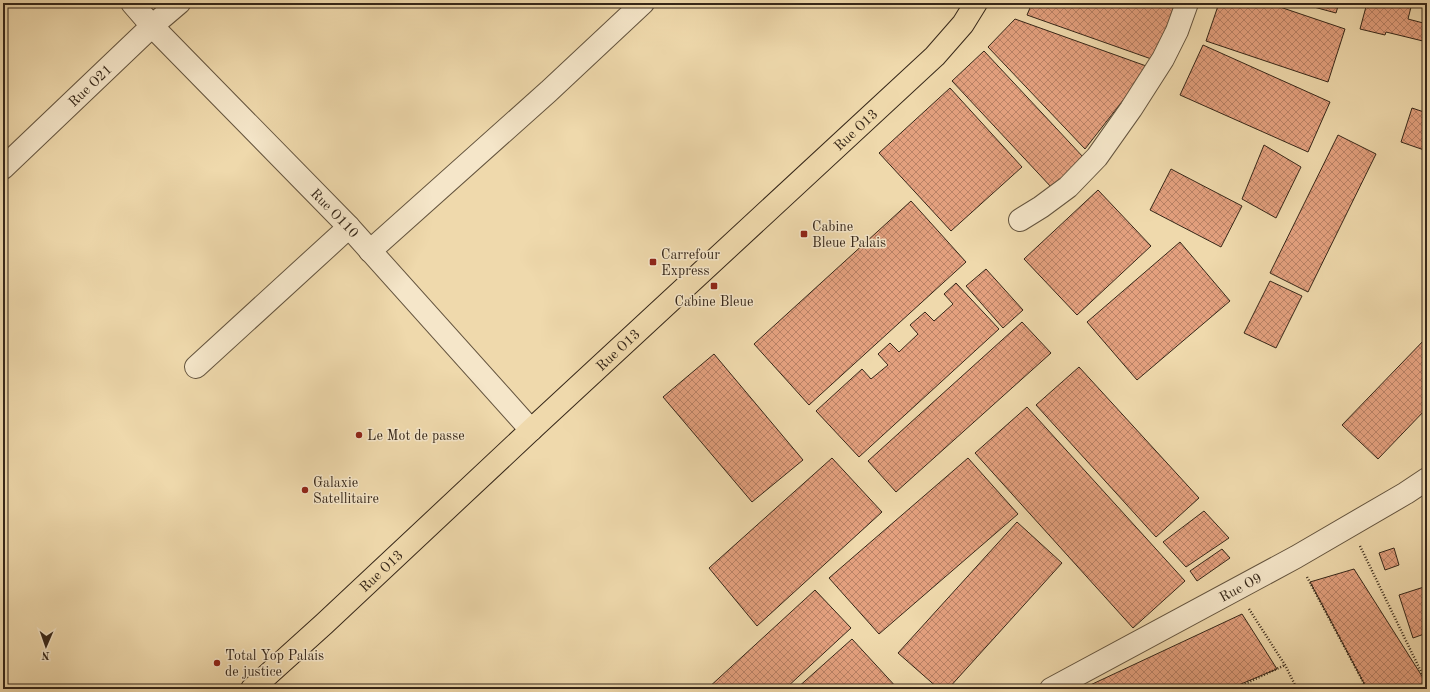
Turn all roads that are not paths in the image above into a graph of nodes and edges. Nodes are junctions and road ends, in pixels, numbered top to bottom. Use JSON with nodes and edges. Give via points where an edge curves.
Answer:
{"nodes":[{"id":1,"x":132,"y":3,"type":"edge"},
{"id":2,"x":179,"y":3,"type":"edge"},
{"id":3,"x":643,"y":3,"type":"edge"},
{"id":4,"x":976,"y":3,"type":"edge"},
{"id":5,"x":1187,"y":3,"type":"edge"},
{"id":6,"x":152,"y":26,"type":"junction"},
{"id":7,"x":3,"y":168,"type":"edge"},
{"id":8,"x":1020,"y":220,"type":"dead end"},
{"id":9,"x":349,"y":227,"type":"junction"},
{"id":10,"x":370,"y":251,"type":"junction"},
{"id":11,"x":196,"y":367,"type":"dead end"},
{"id":12,"x":531,"y":430,"type":"junction"},
{"id":13,"x":1427,"y":479,"type":"edge"},
{"id":14,"x":252,"y":689,"type":"edge"},
{"id":15,"x":1051,"y":689,"type":"edge"}],
"edges":[{"from":1,"to":6,"type":"street","name":"Rue O110"},
{"from":2,"to":6,"type":"street","name":"Rue O21"},
{"from":3,"to":10,"type":"street"},
{"from":4,"to":12,"type":"main road","name":"Rue O13","via":[[963,24],[935,56]]},
{"from":5,"to":8,"type":"street","via":[[1163,59],[1097,157],[1068,187],[1041,208]]},
{"from":6,"to":7,"type":"street","name":"Rue O21"},
{"from":6,"to":9,"type":"street","name":"Rue O110"},
{"from":9,"to":10,"type":"street","name":"Rue O110"},
{"from":9,"to":11,"type":"street"},
{"from":10,"to":12,"type":"street","name":"Rue O110"},
{"from":12,"to":14,"type":"main road","name":"Rue O13"},
{"from":13,"to":15,"type":"street","name":"Rue O9","via":[[1296,557]]}]}
